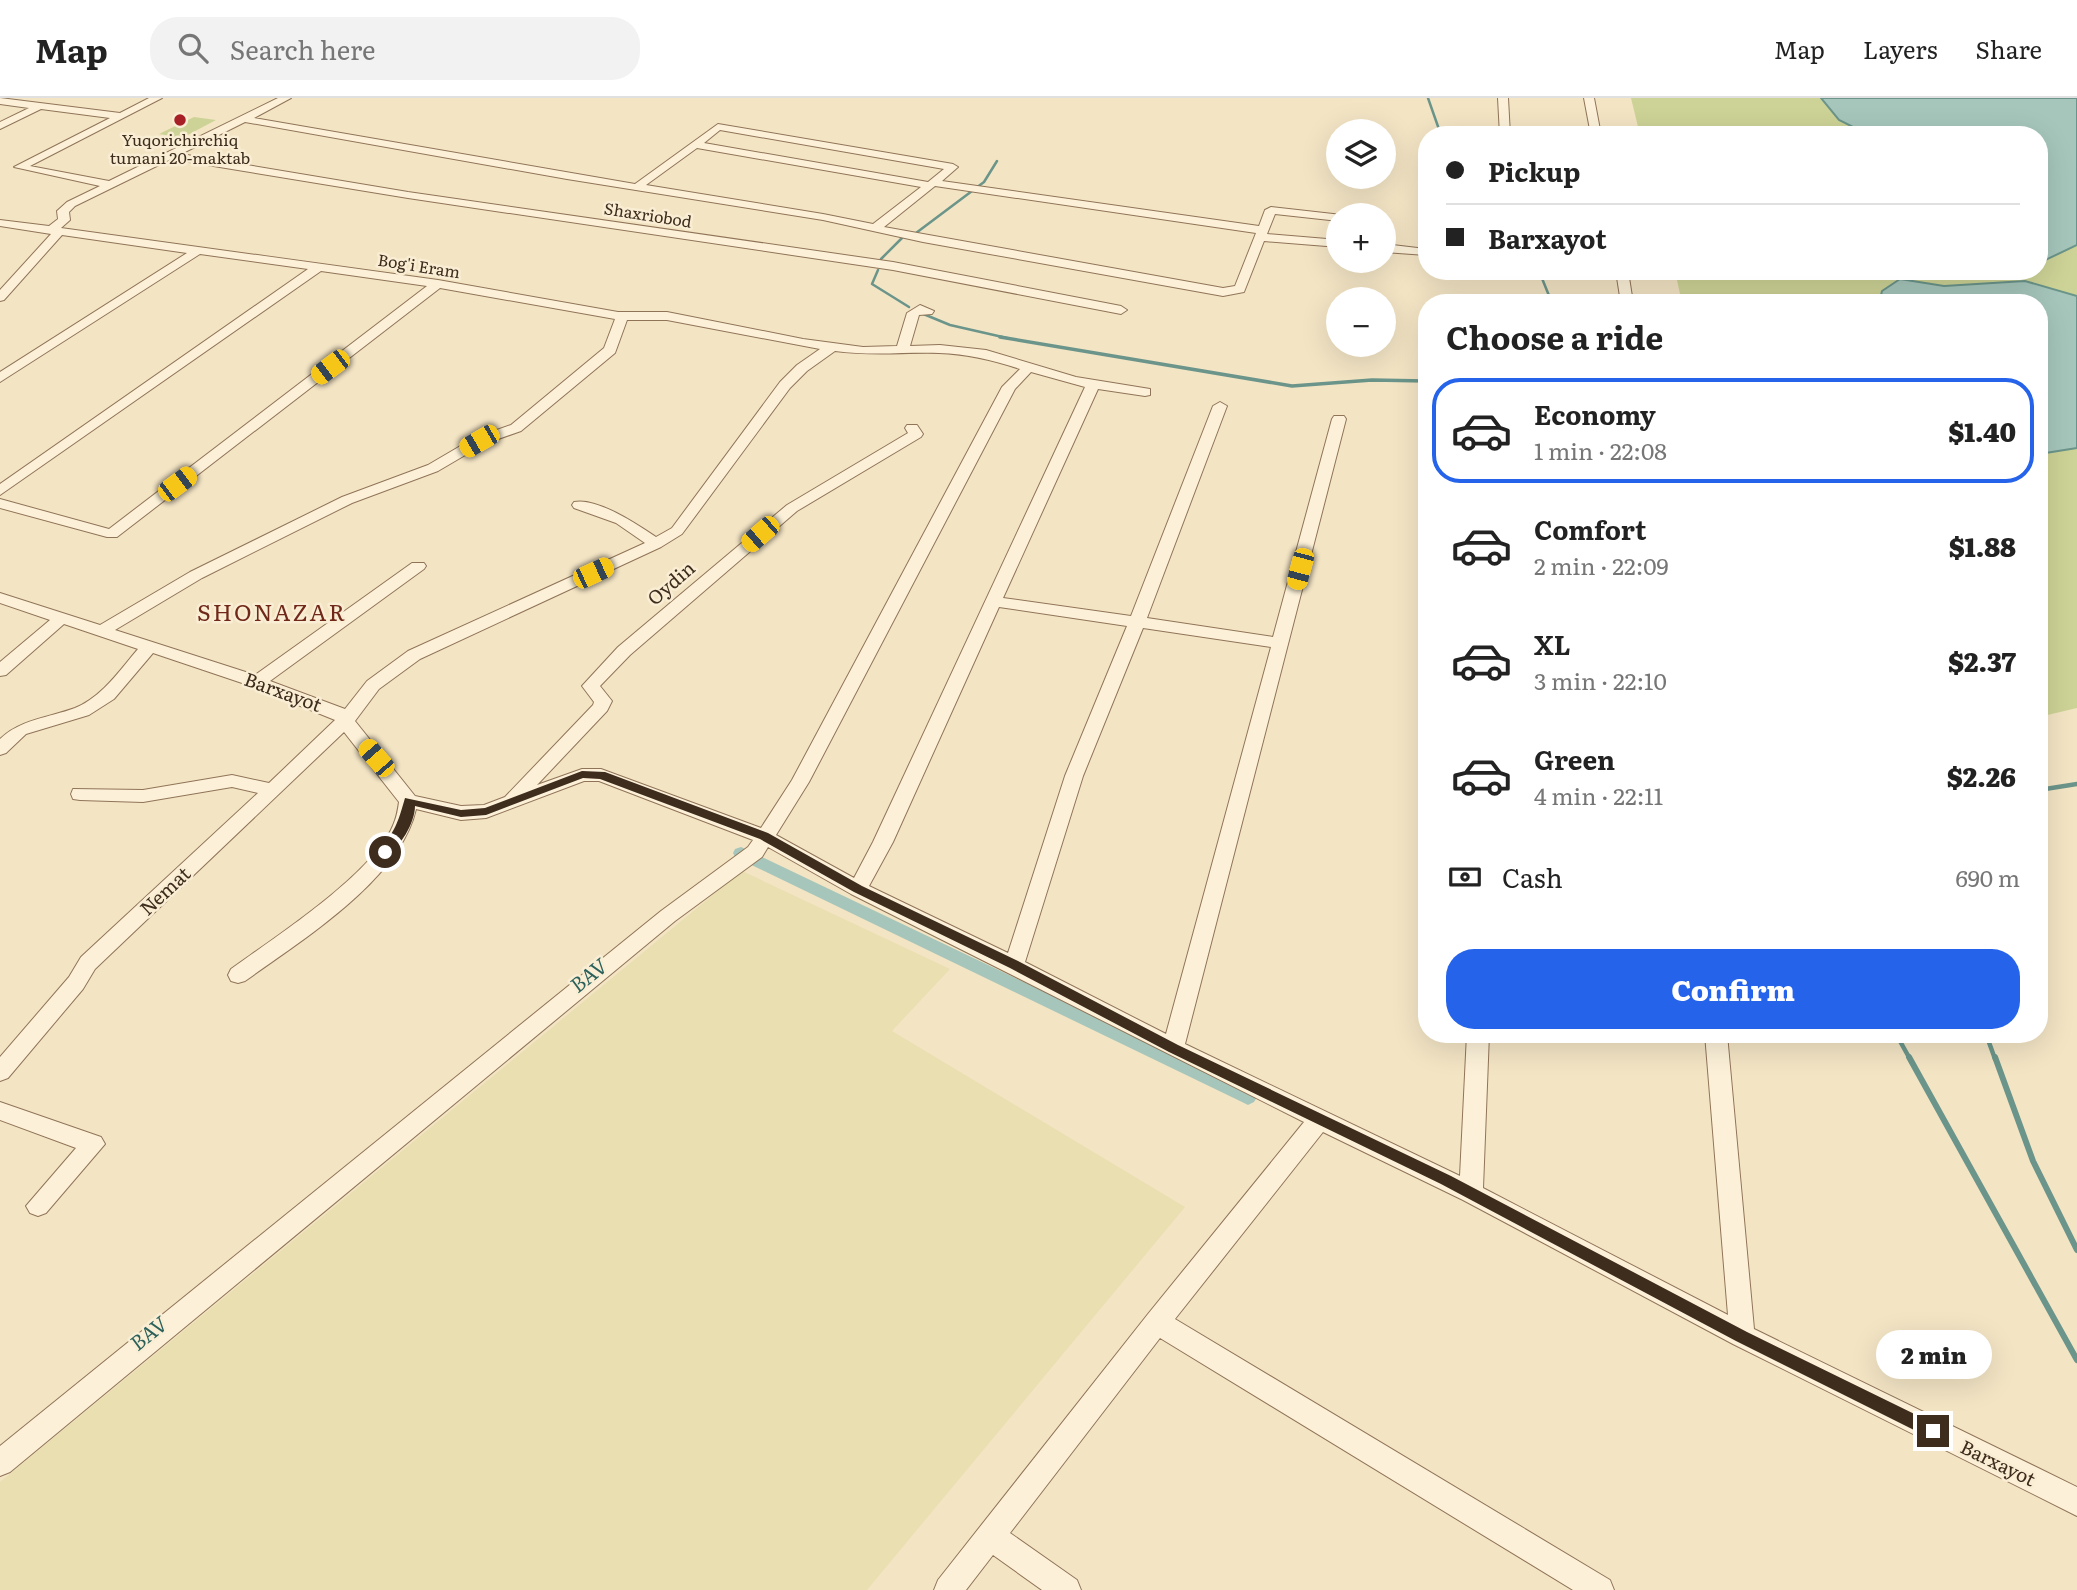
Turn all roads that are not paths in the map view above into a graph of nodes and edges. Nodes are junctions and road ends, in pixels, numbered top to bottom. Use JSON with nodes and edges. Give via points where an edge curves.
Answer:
{"nodes":[{"id":1,"x":60,"y":98,"type":"edge"},
{"id":2,"x":158,"y":98,"type":"edge"},
{"id":3,"x":286,"y":98,"type":"edge"},
{"id":4,"x":1503,"y":98,"type":"edge"},
{"id":5,"x":1589,"y":98,"type":"edge"},
{"id":6,"x":0,"y":101,"type":"edge"},
{"id":7,"x":41,"y":106,"type":"junction"},
{"id":8,"x":121,"y":116,"type":"junction"},
{"id":9,"x":245,"y":119,"type":"junction"},
{"id":10,"x":0,"y":126,"type":"edge"},
{"id":11,"x":1505,"y":126,"type":"edge"},
{"id":12,"x":1594,"y":126,"type":"edge"},
{"id":13,"x":694,"y":144,"type":"junction"},
{"id":14,"x":169,"y":155,"type":"junction"},
{"id":15,"x":108,"y":184,"type":"junction"},
{"id":16,"x":931,"y":184,"type":"junction"},
{"id":17,"x":637,"y":187,"type":"junction"},
{"id":18,"x":1326,"y":216,"type":"edge"},
{"id":19,"x":0,"y":223,"type":"edge"},
{"id":20,"x":874,"y":229,"type":"junction"},
{"id":21,"x":55,"y":232,"type":"junction"},
{"id":22,"x":1261,"y":233,"type":"junction"},
{"id":23,"x":1326,"y":242,"type":"edge"},
{"id":24,"x":1396,"y":249,"type":"edge"},
{"id":25,"x":199,"y":250,"type":"junction"},
{"id":26,"x":1418,"y":251,"type":"edge"},
{"id":27,"x":319,"y":267,"type":"junction"},
{"id":28,"x":438,"y":284,"type":"junction"},
{"id":29,"x":0,"y":297,"type":"edge"},
{"id":30,"x":1121,"y":310,"type":"dead end"},
{"id":31,"x":928,"y":311,"type":"dead end"},
{"id":32,"x":622,"y":316,"type":"junction"},
{"id":33,"x":832,"y":347,"type":"junction"},
{"id":34,"x":902,"y":350,"type":"junction"},
{"id":35,"x":1030,"y":366,"type":"junction"},
{"id":36,"x":0,"y":379,"type":"edge"},
{"id":37,"x":1093,"y":384,"type":"junction"},
{"id":38,"x":1145,"y":392,"type":"dead end"},
{"id":39,"x":1220,"y":406,"type":"dead end"},
{"id":40,"x":1339,"y":419,"type":"dead end"},
{"id":41,"x":912,"y":428,"type":"dead end"},
{"id":42,"x":0,"y":491,"type":"edge"},
{"id":43,"x":0,"y":503,"type":"edge"},
{"id":44,"x":579,"y":505,"type":"dead end"},
{"id":45,"x":656,"y":544,"type":"junction"},
{"id":46,"x":418,"y":566,"type":"dead end"},
{"id":47,"x":0,"y":598,"type":"edge"},
{"id":48,"x":993,"y":601,"type":"junction"},
{"id":49,"x":62,"y":618,"type":"junction"},
{"id":50,"x":1138,"y":621,"type":"junction"},
{"id":51,"x":102,"y":631,"type":"junction"},
{"id":52,"x":1280,"y":643,"type":"junction"},
{"id":53,"x":149,"y":646,"type":"junction"},
{"id":54,"x":0,"y":671,"type":"edge"},
{"id":55,"x":257,"y":681,"type":"junction"},
{"id":56,"x":344,"y":722,"type":"junction"},
{"id":57,"x":0,"y":749,"type":"edge"},
{"id":58,"x":274,"y":790,"type":"junction"},
{"id":59,"x":80,"y":794,"type":"dead end"},
{"id":60,"x":409,"y":801,"type":"junction"},
{"id":61,"x":507,"y":805,"type":"junction"},
{"id":62,"x":754,"y":850,"type":"junction"},
{"id":63,"x":858,"y":889,"type":"junction"},
{"id":64,"x":1014,"y":965,"type":"junction"},
{"id":65,"x":238,"y":975,"type":"dead end"},
{"id":66,"x":1478,"y":1043,"type":"edge"},
{"id":67,"x":1717,"y":1043,"type":"edge"},
{"id":68,"x":1173,"y":1048,"type":"junction"},
{"id":69,"x":0,"y":1072,"type":"edge"},
{"id":70,"x":0,"y":1111,"type":"edge"},
{"id":71,"x":1321,"y":1118,"type":"junction"},
{"id":72,"x":1471,"y":1193,"type":"junction"},
{"id":73,"x":38,"y":1206,"type":"dead end"},
{"id":74,"x":1157,"y":1322,"type":"junction"},
{"id":75,"x":1742,"y":1336,"type":"junction"},
{"id":76,"x":0,"y":1463,"type":"edge"},
{"id":77,"x":2077,"y":1502,"type":"edge"},
{"id":78,"x":991,"y":1537,"type":"junction"},
{"id":79,"x":948,"y":1590,"type":"edge"},
{"id":80,"x":1067,"y":1590,"type":"edge"},
{"id":81,"x":1600,"y":1590,"type":"edge"}],
"edges":[{"from":1,"to":7,"type":"street"},
{"from":2,"to":8,"type":"street"},
{"from":3,"to":9,"type":"street"},
{"from":4,"to":11,"type":"street"},
{"from":5,"to":12,"type":"street"},
{"from":6,"to":7,"type":"street"},
{"from":7,"to":8,"type":"street"},
{"from":7,"to":10,"type":"street"},
{"from":8,"to":15,"type":"street","via":[[19,167]]},
{"from":9,"to":14,"type":"street"},
{"from":9,"to":17,"type":"street"},
{"from":13,"to":16,"type":"street"},
{"from":13,"to":16,"type":"street","via":[[718,127],[953,167]]},
{"from":13,"to":17,"type":"street"},
{"from":14,"to":15,"type":"street"},
{"from":14,"to":30,"type":"street","name":"Shaxriobod","via":[[892,266]]},
{"from":15,"to":21,"type":"street","via":[[65,208],[64,220]]},
{"from":16,"to":20,"type":"street"},
{"from":16,"to":22,"type":"street"},
{"from":17,"to":20,"type":"street"},
{"from":18,"to":22,"type":"street","via":[[1271,210]]},
{"from":19,"to":21,"type":"street","name":"Bog'i Eram"},
{"from":20,"to":22,"type":"street","via":[[1228,292],[1240,289]]},
{"from":21,"to":25,"type":"street","name":"Bog'i Eram"},
{"from":21,"to":29,"type":"street"},
{"from":22,"to":23,"type":"street"},
{"from":24,"to":26,"type":"street"},
{"from":25,"to":27,"type":"street","name":"Bog'i Eram"},
{"from":25,"to":36,"type":"street"},
{"from":27,"to":28,"type":"street","name":"Bog'i Eram"},
{"from":27,"to":42,"type":"street"},
{"from":28,"to":32,"type":"street","name":"Bog'i Eram"},
{"from":28,"to":43,"type":"street","via":[[112,534]]},
{"from":31,"to":34,"type":"street","via":[[913,313]]},
{"from":32,"to":33,"type":"street","name":"Bog'i Eram","via":[[708,322]]},
{"from":32,"to":51,"type":"street","via":[[610,350],[516,428],[479,441],[433,468],[347,500],[196,575]]},
{"from":33,"to":34,"type":"street","name":"Bog'i Eram"},
{"from":33,"to":45,"type":"street","name":"Nemat","via":[[785,385],[677,530]]},
{"from":34,"to":35,"type":"street","name":"Bog'i Eram","via":[[986,354]]},
{"from":35,"to":37,"type":"street","name":"Bog'i Eram"},
{"from":35,"to":62,"type":"street","via":[[1009,387],[800,782]]},
{"from":37,"to":38,"type":"street","name":"Bog'i Eram"},
{"from":37,"to":48,"type":"street"},
{"from":39,"to":50,"type":"street"},
{"from":40,"to":52,"type":"street"},
{"from":41,"to":61,"type":"street","name":"Oydin","via":[[916,434],[792,508],[624,652],[591,686],[603,701],[601,707]]},
{"from":44,"to":45,"type":"street","via":[[621,520]]},
{"from":45,"to":56,"type":"street","name":"Nemat","via":[[414,655],[373,685]]},
{"from":46,"to":55,"type":"street"},
{"from":47,"to":49,"type":"street","name":"Barxayot"},
{"from":48,"to":50,"type":"street"},
{"from":48,"to":63,"type":"street"},
{"from":49,"to":51,"type":"street","name":"Barxayot"},
{"from":49,"to":54,"type":"street"},
{"from":50,"to":52,"type":"street"},
{"from":50,"to":64,"type":"street","via":[[1074,776]]},
{"from":51,"to":53,"type":"street","name":"Barxayot"},
{"from":52,"to":68,"type":"street"},
{"from":53,"to":55,"type":"street","name":"Barxayot"},
{"from":53,"to":57,"type":"street","via":[[108,695],[83,711],[20,730]]},
{"from":55,"to":56,"type":"street","name":"Barxayot","via":[[339,713]]},
{"from":56,"to":58,"type":"street","name":"Nemat"},
{"from":56,"to":60,"type":"street","name":"Barxayot"},
{"from":58,"to":59,"type":"street","via":[[232,781],[144,796]]},
{"from":58,"to":69,"type":"street","name":"Nemat","via":[[88,963]]},
{"from":60,"to":61,"type":"street","name":"Barxayot","via":[[461,813]]},
{"from":60,"to":65,"type":"street","via":[[400,833],[351,889]]},
{"from":61,"to":62,"type":"street","name":"Barxayot","via":[[582,775],[601,775]]},
{"from":62,"to":63,"type":"street","name":"Barxayot"},
{"from":62,"to":76,"type":"street"},
{"from":63,"to":64,"type":"street","name":"Barxayot"},
{"from":64,"to":68,"type":"street","name":"Barxayot"},
{"from":66,"to":72,"type":"street"},
{"from":67,"to":75,"type":"street"},
{"from":68,"to":71,"type":"street","name":"Barxayot"},
{"from":70,"to":73,"type":"street","via":[[93,1144]]},
{"from":71,"to":72,"type":"street","name":"Barxayot"},
{"from":71,"to":74,"type":"street"},
{"from":72,"to":75,"type":"street","name":"Barxayot"},
{"from":74,"to":78,"type":"street"},
{"from":74,"to":81,"type":"street"},
{"from":75,"to":77,"type":"street","name":"Barxayot"},
{"from":78,"to":79,"type":"street"},
{"from":78,"to":80,"type":"street"}]}
